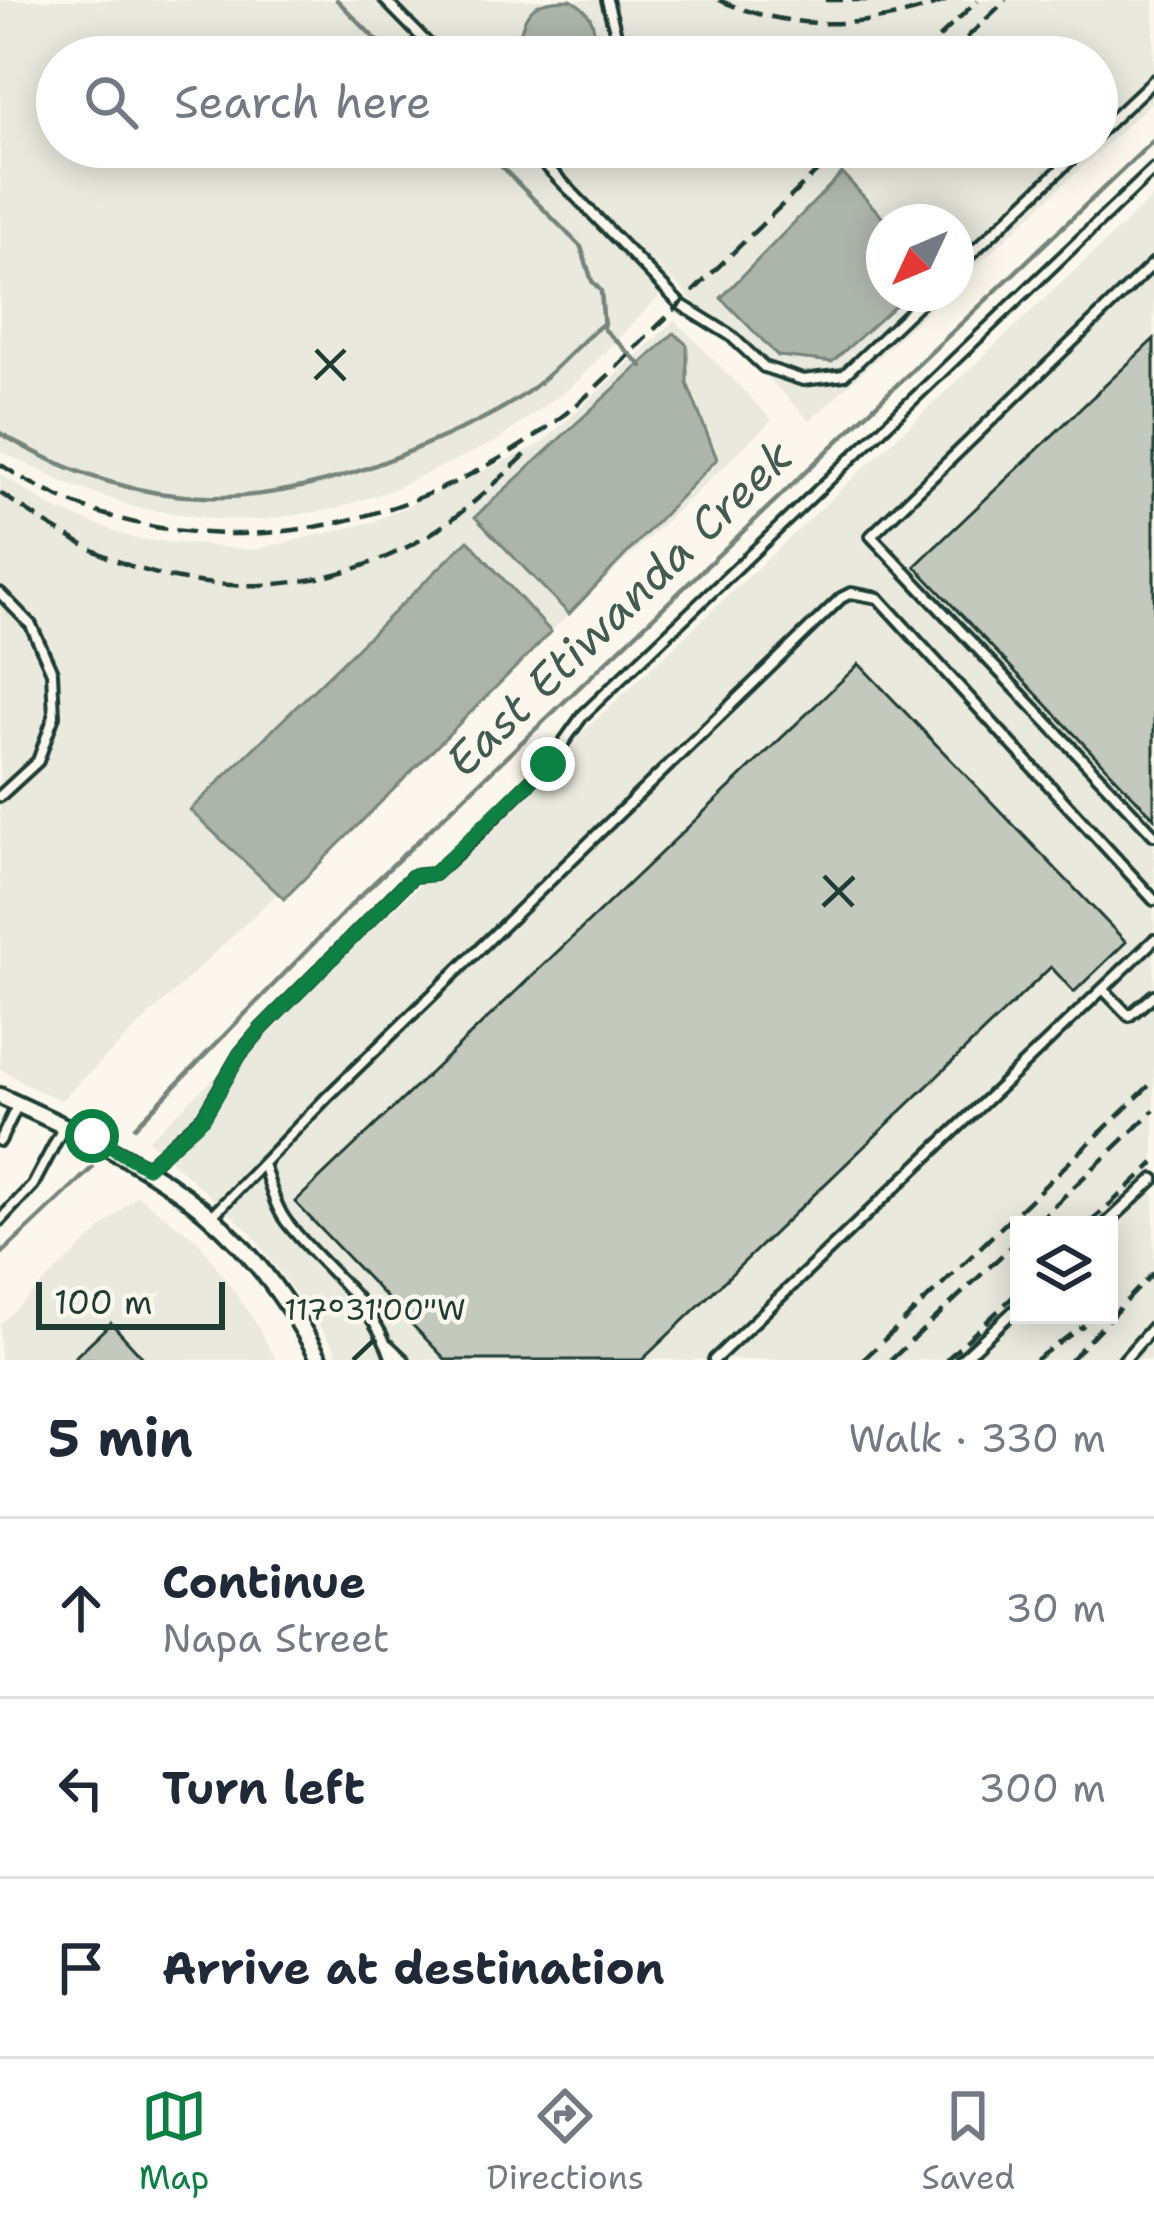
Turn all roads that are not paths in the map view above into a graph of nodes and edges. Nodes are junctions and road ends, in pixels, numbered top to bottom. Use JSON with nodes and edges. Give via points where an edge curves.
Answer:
{"nodes":[{"id":1,"x":385,"y":0,"type":"edge"},
{"id":2,"x":607,"y":0,"type":"edge"},
{"id":3,"x":420,"y":36,"type":"edge"},
{"id":4,"x":616,"y":36,"type":"edge"},
{"id":5,"x":1154,"y":80,"type":"edge"},
{"id":6,"x":1118,"y":114,"type":"edge"},
{"id":7,"x":548,"y":168,"type":"edge"},
{"id":8,"x":1062,"y":168,"type":"edge"},
{"id":9,"x":1154,"y":169,"type":"edge"},
{"id":10,"x":974,"y":251,"type":"edge"},
{"id":11,"x":1154,"y":262,"type":"edge"},
{"id":12,"x":910,"y":312,"type":"edge"},
{"id":13,"x":0,"y":592,"type":"edge"},
{"id":14,"x":0,"y":796,"type":"edge"},
{"id":15,"x":1154,"y":835,"type":"edge"},
{"id":16,"x":1154,"y":900,"type":"edge"},
{"id":17,"x":1153,"y":944,"type":"edge"},
{"id":18,"x":1104,"y":990,"type":"junction"},
{"id":19,"x":1154,"y":994,"type":"edge"},
{"id":20,"x":0,"y":1096,"type":"edge"},
{"id":21,"x":18,"y":1104,"type":"junction"},
{"id":22,"x":64,"y":1125,"type":"junction"},
{"id":23,"x":0,"y":1141,"type":"edge"},
{"id":24,"x":263,"y":1163,"type":"junction"},
{"id":25,"x":142,"y":1164,"type":"junction"},
{"id":26,"x":1154,"y":1179,"type":"edge"},
{"id":27,"x":212,"y":1216,"type":"junction"},
{"id":28,"x":1115,"y":1216,"type":"edge"},
{"id":29,"x":0,"y":1220,"type":"edge"},
{"id":30,"x":1010,"y":1315,"type":"edge"},
{"id":31,"x":1154,"y":1326,"type":"edge"},
{"id":32,"x":387,"y":1344,"type":"junction"},
{"id":33,"x":320,"y":1360,"type":"edge"},
{"id":34,"x":392,"y":1360,"type":"edge"},
{"id":35,"x":404,"y":1360,"type":"edge"},
{"id":36,"x":714,"y":1360,"type":"edge"},
{"id":37,"x":962,"y":1360,"type":"edge"},
{"id":38,"x":1124,"y":1360,"type":"edge"}],
"edges":[{"from":1,"to":3,"type":"lane"},
{"from":2,"to":4,"type":"lane"},
{"from":5,"to":6,"type":"lane"},
{"from":7,"to":12,"type":"lane","via":[[680,304],[764,368],[803,380],[844,375]]},
{"from":8,"to":10,"type":"lane"},
{"from":9,"to":25,"type":"lane","via":[[583,715],[548,764],[466,845],[434,874],[413,876],[261,1029],[203,1118]]},
{"from":11,"to":15,"type":"lane","via":[[871,536]]},
{"from":13,"to":14,"type":"lane","via":[[31,625],[52,672],[54,716],[38,761]]},
{"from":16,"to":24,"type":"lane","via":[[878,598],[851,592]]},
{"from":17,"to":18,"type":"lane"},
{"from":18,"to":19,"type":"lane","via":[[1129,1016]]},
{"from":18,"to":36,"type":"lane"},
{"from":20,"to":21,"type":"street"},
{"from":21,"to":22,"type":"street"},
{"from":21,"to":23,"type":"lane"},
{"from":22,"to":25,"type":"street"},
{"from":22,"to":29,"type":"lane","via":[[33,1185]]},
{"from":24,"to":27,"type":"lane"},
{"from":24,"to":32,"type":"lane","via":[[286,1223],[344,1280]]},
{"from":25,"to":27,"type":"street"},
{"from":26,"to":28,"type":"lane"},
{"from":27,"to":33,"type":"street","via":[[275,1288]]},
{"from":30,"to":37,"type":"lane"},
{"from":31,"to":38,"type":"lane"},
{"from":32,"to":34,"type":"lane"},
{"from":32,"to":35,"type":"lane"}]}
